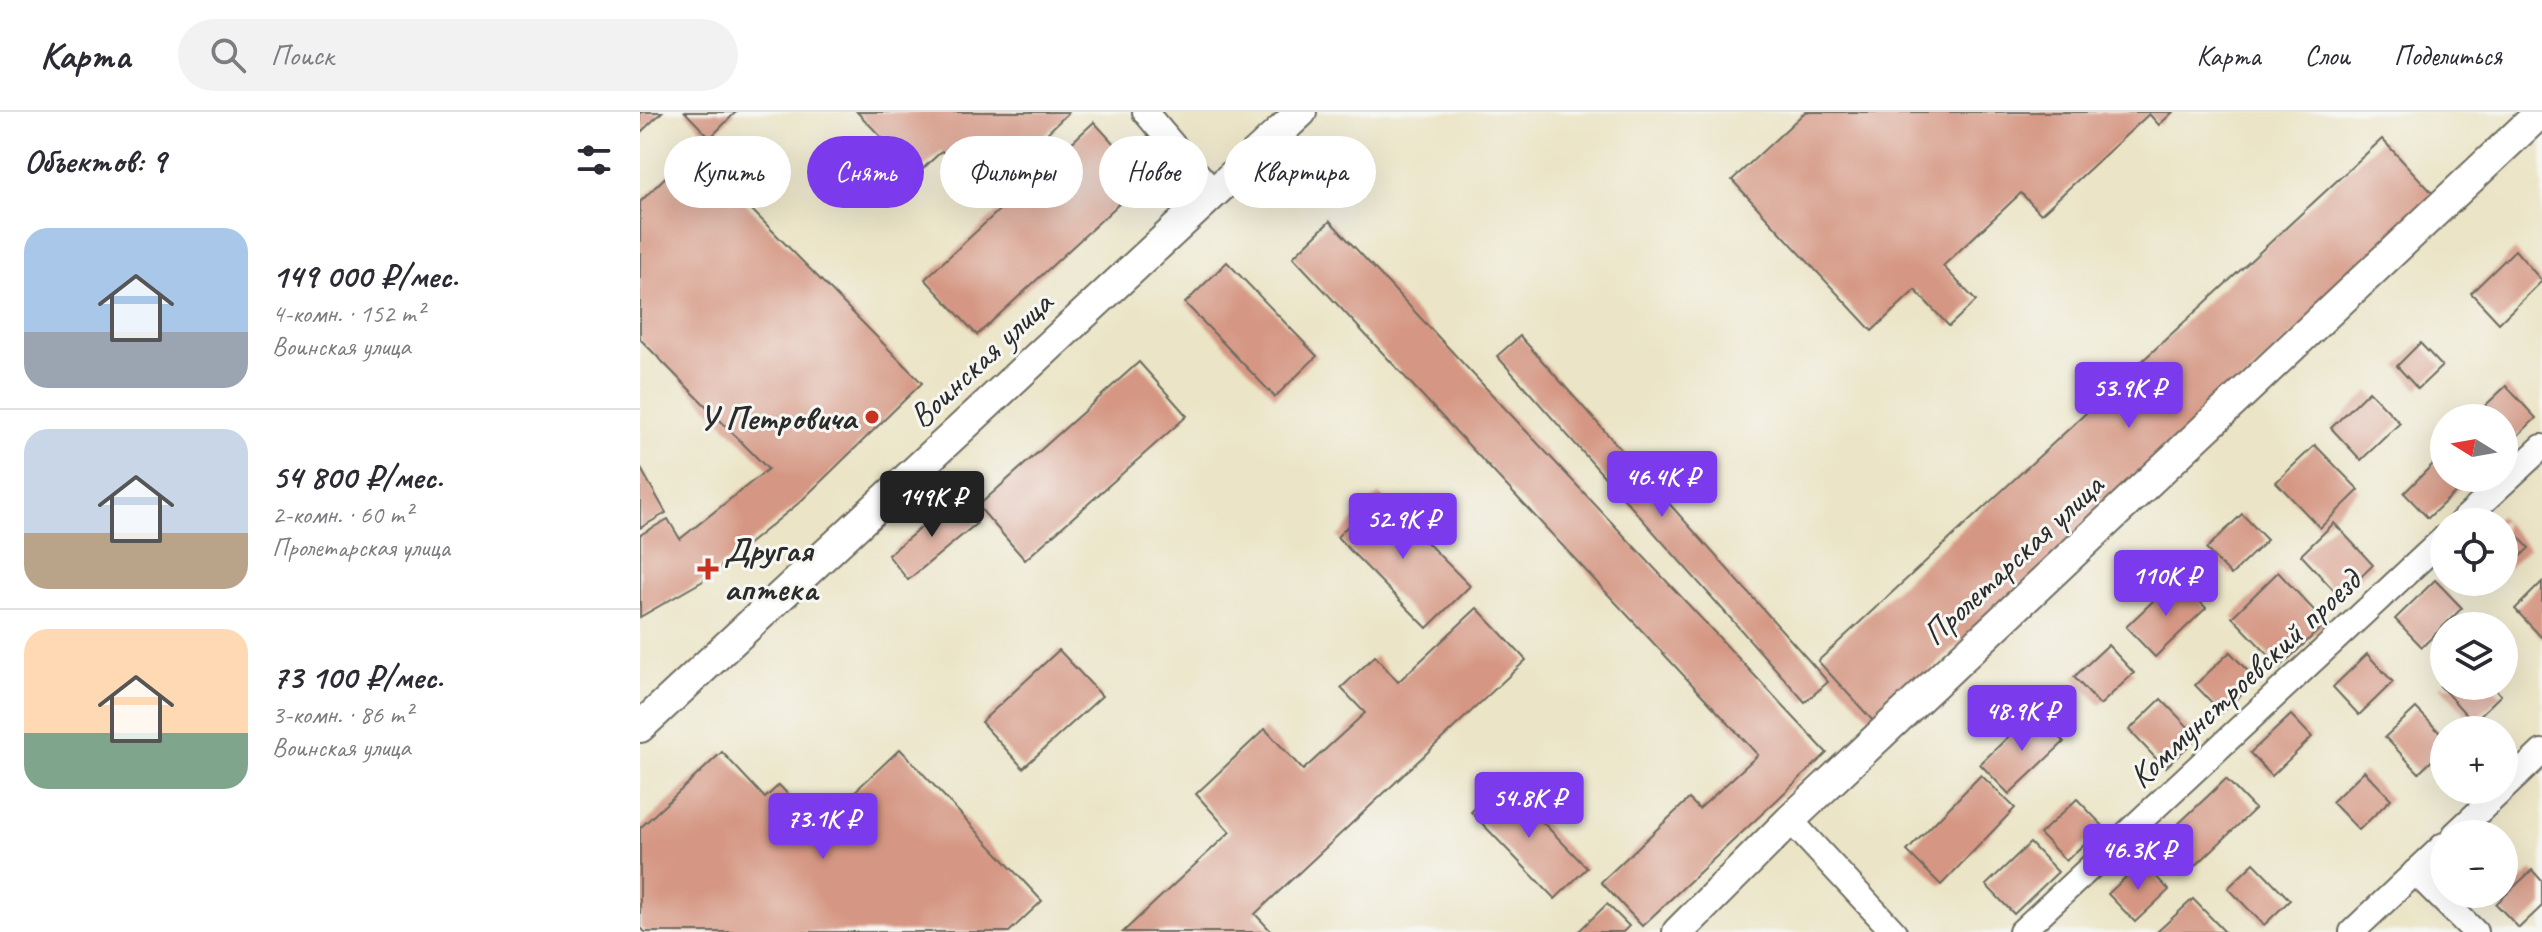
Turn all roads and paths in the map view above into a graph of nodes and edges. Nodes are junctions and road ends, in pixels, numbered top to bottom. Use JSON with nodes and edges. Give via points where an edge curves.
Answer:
{"nodes":[{"id":1,"x":1145,"y":112,"type":"edge"},
{"id":2,"x":1301,"y":112,"type":"edge"},
{"id":3,"x":2541,"y":112,"type":"edge"},
{"id":4,"x":1214,"y":193,"type":"junction"},
{"id":5,"x":2542,"y":447,"type":"edge"},
{"id":6,"x":2476,"y":508,"type":"edge"},
{"id":7,"x":2430,"y":551,"type":"edge"},
{"id":8,"x":640,"y":727,"type":"edge"},
{"id":9,"x":2542,"y":752,"type":"edge"},
{"id":10,"x":2518,"y":775,"type":"edge"},
{"id":11,"x":2487,"y":804,"type":"edge"},
{"id":12,"x":1790,"y":820,"type":"junction"},
{"id":13,"x":2470,"y":820,"type":"edge"},
{"id":14,"x":2430,"y":858,"type":"edge"},
{"id":15,"x":2415,"y":872,"type":"junction"},
{"id":16,"x":1678,"y":932,"type":"edge"},
{"id":17,"x":1894,"y":932,"type":"edge"},
{"id":18,"x":2021,"y":932,"type":"edge"},
{"id":19,"x":2352,"y":932,"type":"edge"},
{"id":20,"x":2475,"y":932,"type":"edge"}],
"edges":[{"from":1,"to":4,"type":"street"},
{"from":2,"to":4,"type":"street","name":"Воинская улица"},
{"from":3,"to":12,"type":"street","name":"Пролетарская улица"},
{"from":4,"to":8,"type":"street","name":"Воинская улица"},
{"from":5,"to":6,"type":"street"},
{"from":7,"to":18,"type":"street","name":"Коммунстроевский проезд"},
{"from":9,"to":10,"type":"street"},
{"from":11,"to":13,"type":"street"},
{"from":12,"to":16,"type":"street","name":"Пролетарская улица"},
{"from":12,"to":17,"type":"street"},
{"from":14,"to":15,"type":"street"},
{"from":15,"to":19,"type":"street"},
{"from":15,"to":20,"type":"street"}]}
